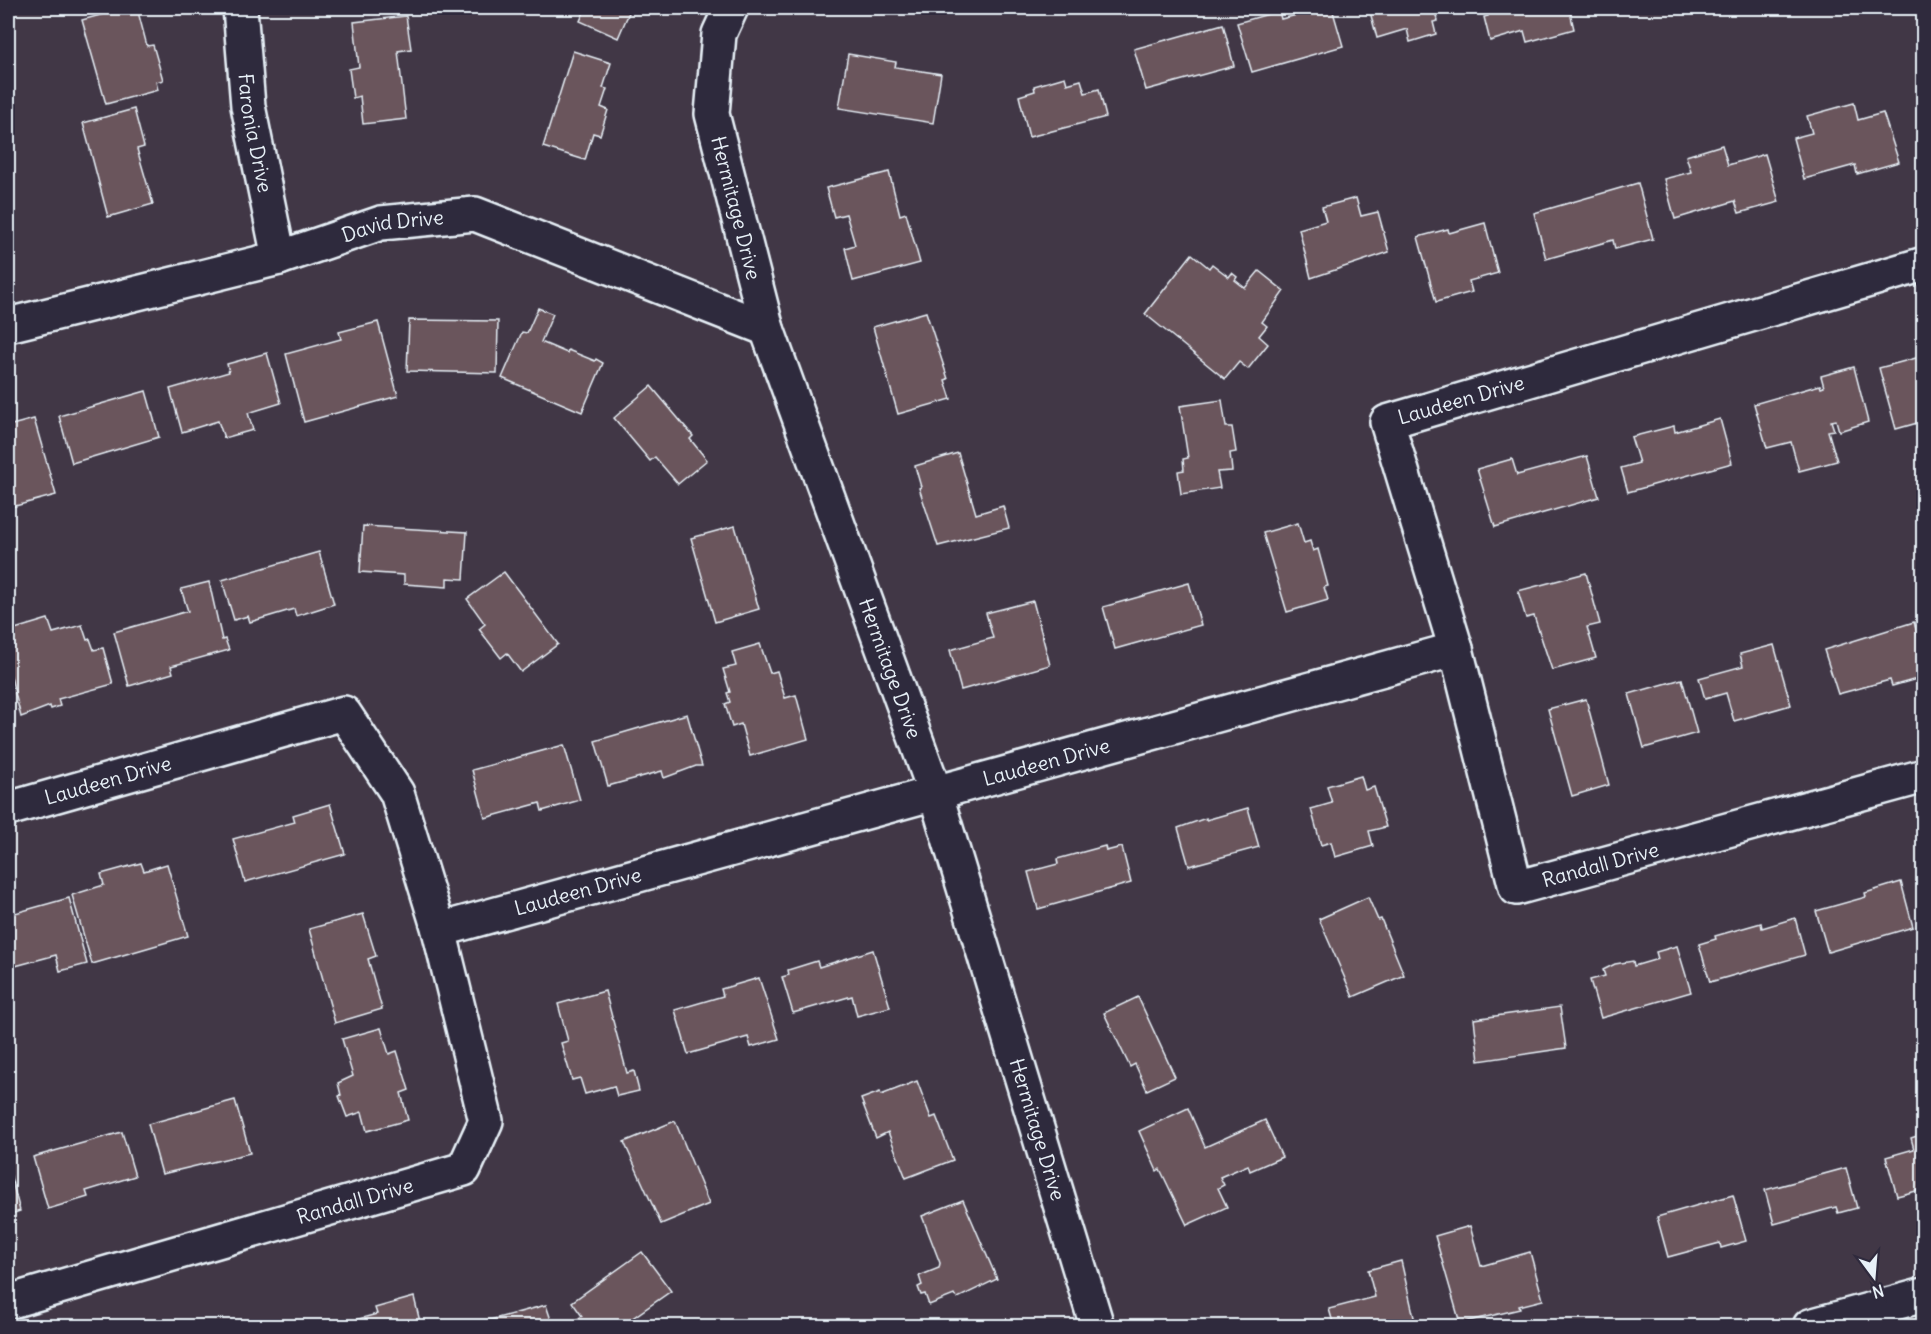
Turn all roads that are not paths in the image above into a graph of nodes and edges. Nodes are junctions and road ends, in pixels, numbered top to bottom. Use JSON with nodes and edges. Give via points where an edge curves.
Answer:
{"nodes":[{"id":1,"x":240,"y":8,"type":"edge"},
{"id":2,"x":731,"y":8,"type":"edge"},
{"id":3,"x":279,"y":258,"type":"junction"},
{"id":4,"x":1923,"y":264,"type":"edge"},
{"id":5,"x":8,"y":325,"type":"edge"},
{"id":6,"x":767,"y":329,"type":"junction"},
{"id":7,"x":1456,"y":648,"type":"junction"},
{"id":8,"x":1923,"y":776,"type":"edge"},
{"id":9,"x":935,"y":792,"type":"junction"},
{"id":10,"x":8,"y":808,"type":"edge"},
{"id":11,"x":439,"y":930,"type":"junction"},
{"id":12,"x":1923,"y":1294,"type":"edge"},
{"id":13,"x":8,"y":1302,"type":"edge"},
{"id":14,"x":1097,"y":1326,"type":"edge"},
{"id":15,"x":1810,"y":1326,"type":"edge"}],
"edges":[{"from":1,"to":3,"type":"street","name":"Faronia Drive","via":[[248,106]]},
{"from":2,"to":6,"type":"street","name":"Hermitage Drive","via":[[719,34],[712,114]]},
{"from":3,"to":5,"type":"street","name":"David Drive"},
{"from":3,"to":6,"type":"street","name":"David Drive","via":[[381,223],[475,214]]},
{"from":4,"to":7,"type":"street","name":"Laudeen Drive","via":[[1387,422]]},
{"from":6,"to":9,"type":"street","name":"Hermitage Drive"},
{"from":7,"to":8,"type":"street","name":"Randall Drive","via":[[1516,888]]},
{"from":7,"to":9,"type":"street","name":"Laudeen Drive"},
{"from":9,"to":11,"type":"street","name":"Laudeen Drive"},
{"from":9,"to":14,"type":"street","name":"Hermitage Drive"},
{"from":10,"to":11,"type":"street","name":"Laudeen Drive","via":[[344,712],[398,793]]},
{"from":11,"to":13,"type":"street","name":"Randall Drive","via":[[486,1120],[464,1169]]},
{"from":12,"to":15,"type":"street"}]}
